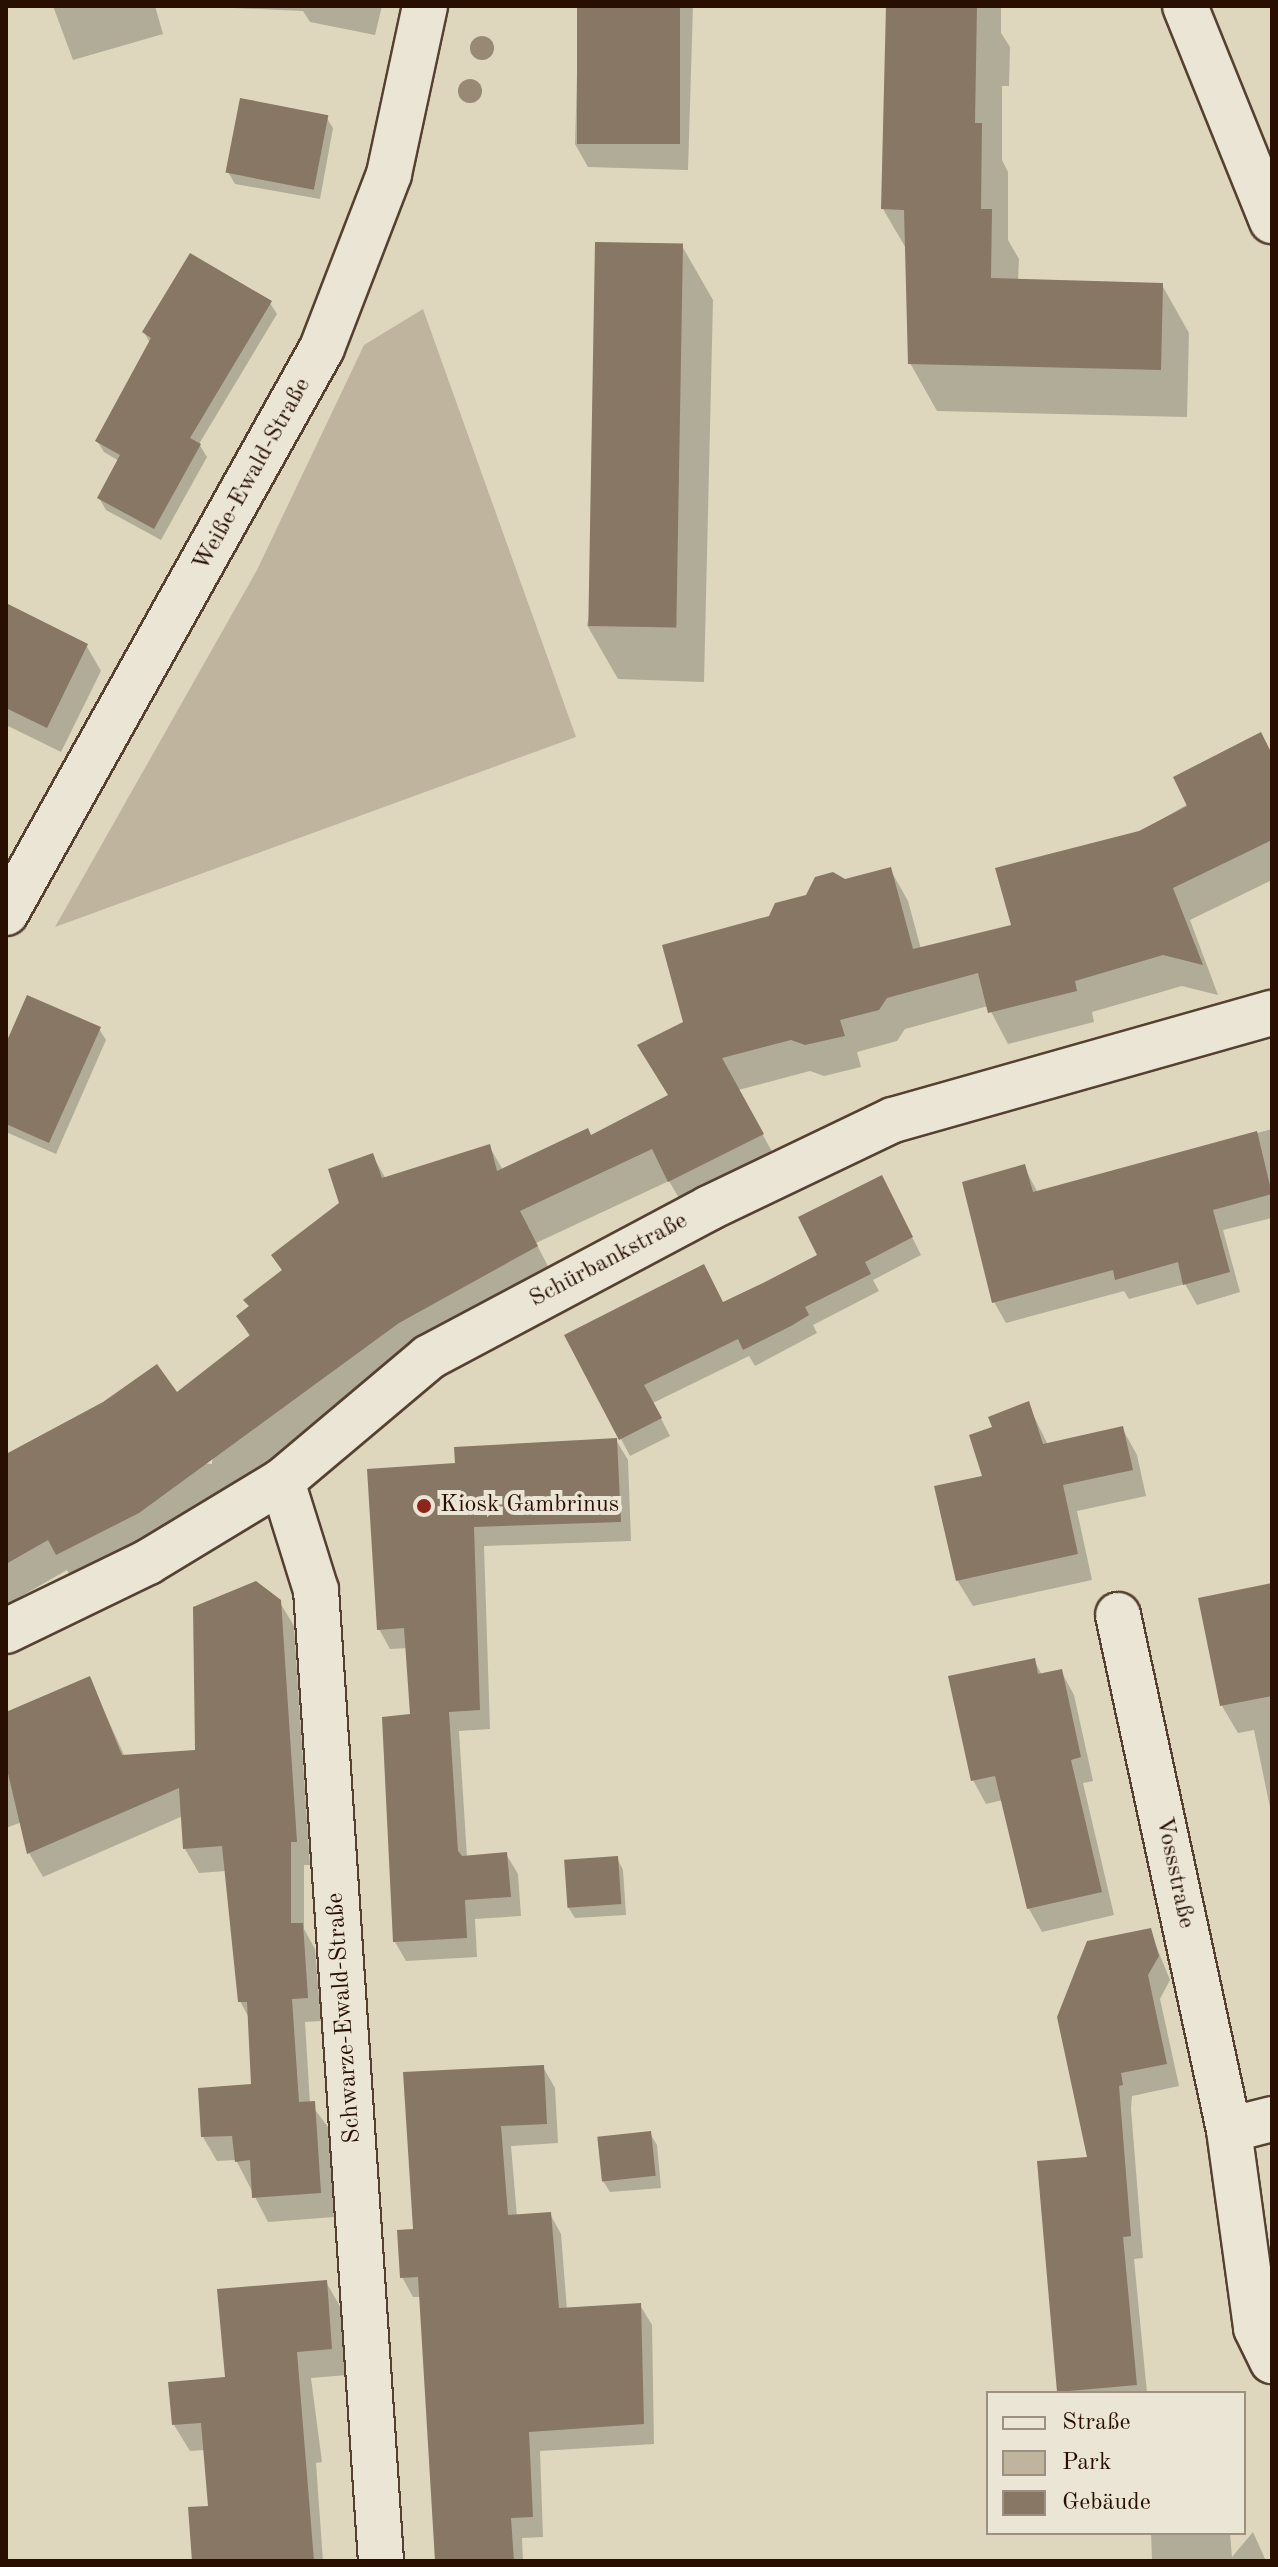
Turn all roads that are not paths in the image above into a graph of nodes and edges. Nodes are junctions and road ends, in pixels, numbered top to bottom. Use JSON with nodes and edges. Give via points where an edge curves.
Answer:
{"nodes":[{"id":1,"x":425,"y":6,"type":"edge"},
{"id":2,"x":1185,"y":6,"type":"edge"},
{"id":3,"x":1272,"y":221,"type":"edge"},
{"id":4,"x":7,"y":908,"type":"edge"},
{"id":5,"x":1272,"y":1013,"type":"edge"},
{"id":6,"x":282,"y":1481,"type":"junction"},
{"id":7,"x":1118,"y":1615,"type":"dead end"},
{"id":8,"x":6,"y":1631,"type":"edge"},
{"id":9,"x":1272,"y":2119,"type":"edge"},
{"id":10,"x":1229,"y":2130,"type":"junction"},
{"id":11,"x":1272,"y":2361,"type":"edge"},
{"id":12,"x":381,"y":2561,"type":"edge"}],
"edges":[{"from":1,"to":4,"type":"street","name":"Weiße-Ewald-Straße","via":[[389,174],[322,348]]},
{"from":2,"to":3,"type":"street"},
{"from":5,"to":6,"type":"street","name":"Schürbankstraße","via":[[893,1120],[709,1208],[429,1357]]},
{"from":6,"to":8,"type":"street","name":"Schürbankstraße","via":[[148,1562]]},
{"from":6,"to":12,"type":"street","name":"Schwarze-Ewald-Straße","via":[[316,1590]]},
{"from":7,"to":10,"type":"street","name":"Vossstraße"},
{"from":9,"to":10,"type":"street"},
{"from":10,"to":11,"type":"street","name":"Vossstraße","via":[[1256,2328]]}]}
